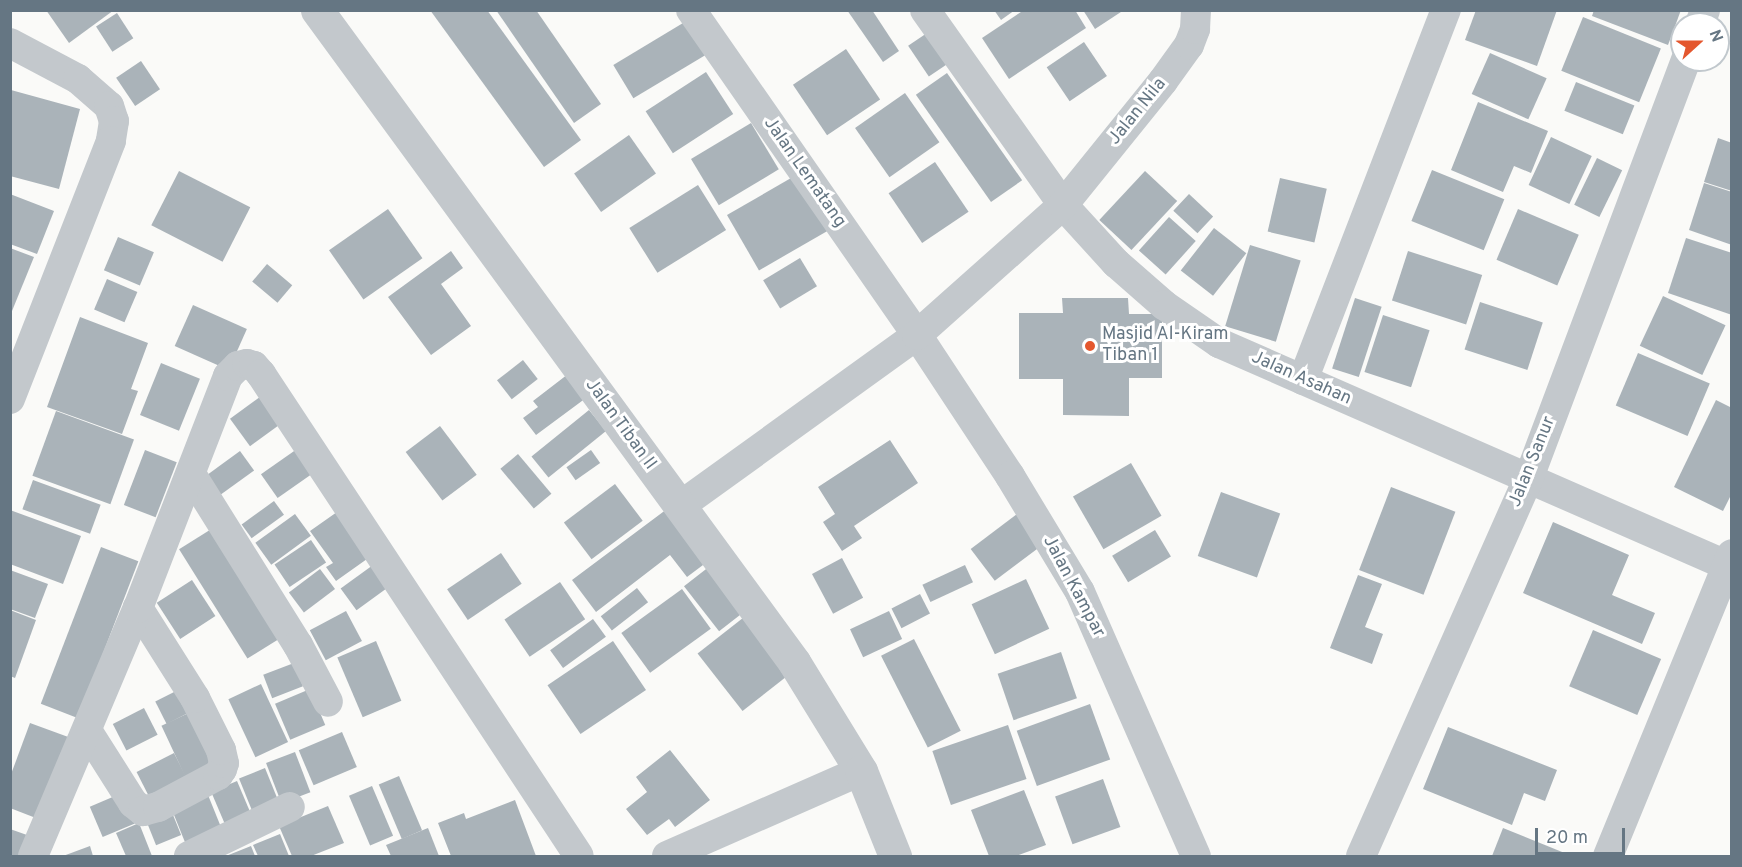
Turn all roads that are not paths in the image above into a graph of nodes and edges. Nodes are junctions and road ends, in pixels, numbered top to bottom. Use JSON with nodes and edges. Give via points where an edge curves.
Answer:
{"nodes":[{"id":1,"x":317,"y":10,"type":"edge"},
{"id":2,"x":691,"y":10,"type":"edge"},
{"id":3,"x":925,"y":10,"type":"edge"},
{"id":4,"x":1196,"y":10,"type":"edge"},
{"id":5,"x":1446,"y":10,"type":"edge"},
{"id":6,"x":10,"y":43,"type":"edge"},
{"id":7,"x":1681,"y":72,"type":"edge"},
{"id":8,"x":1063,"y":205,"type":"junction"},
{"id":9,"x":917,"y":335,"type":"junction"},
{"id":10,"x":1303,"y":380,"type":"junction"},
{"id":11,"x":10,"y":399,"type":"edge"},
{"id":12,"x":191,"y":474,"type":"junction"},
{"id":13,"x":1528,"y":480,"type":"junction"},
{"id":14,"x":680,"y":506,"type":"junction"},
{"id":15,"x":1729,"y":560,"type":"edge"},
{"id":16,"x":138,"y":608,"type":"junction"},
{"id":17,"x":328,"y":702,"type":"dead end"},
{"id":18,"x":88,"y":732,"type":"junction"},
{"id":19,"x":861,"y":771,"type":"junction"},
{"id":20,"x":290,"y":807,"type":"dead end"},
{"id":21,"x":33,"y":856,"type":"edge"},
{"id":22,"x":189,"y":856,"type":"edge"},
{"id":23,"x":579,"y":856,"type":"edge"},
{"id":24,"x":667,"y":856,"type":"edge"},
{"id":25,"x":895,"y":856,"type":"edge"},
{"id":26,"x":1196,"y":856,"type":"edge"},
{"id":27,"x":1360,"y":856,"type":"edge"},
{"id":28,"x":1608,"y":856,"type":"edge"}],
"edges":[{"from":1,"to":14,"type":"street","name":"Jalan Tiban II"},
{"from":2,"to":9,"type":"street","name":"Jalan Lematang"},
{"from":3,"to":8,"type":"street","name":"Jalan Asahan"},
{"from":4,"to":8,"type":"street","name":"Jalan Nila","via":[[1196,29],[1189,45]]},
{"from":5,"to":10,"type":"street"},
{"from":6,"to":11,"type":"street","via":[[78,79],[108,106],[114,121],[111,141]]},
{"from":7,"to":13,"type":"street","name":"Jalan Sanur"},
{"from":8,"to":9,"type":"street","name":"Jalan Nila"},
{"from":8,"to":10,"type":"street","name":"Jalan Asahan","via":[[1116,262],[1164,305],[1219,343]]},
{"from":9,"to":14,"type":"street","name":"Jalan Nila"},
{"from":9,"to":26,"type":"street","name":"Jalan Kampar","via":[[1010,476],[1080,592]]},
{"from":10,"to":13,"type":"street","name":"Jalan Asahan"},
{"from":12,"to":16,"type":"street"},
{"from":12,"to":17,"type":"street","via":[[298,645]]},
{"from":12,"to":23,"type":"street","via":[[228,376],[238,366],[254,366]]},
{"from":13,"to":15,"type":"street","name":"Jalan Asahan"},
{"from":13,"to":27,"type":"street","name":"Jalan Sanur"},
{"from":14,"to":19,"type":"street","name":"Jalan Tiban II","via":[[794,662]]},
{"from":15,"to":28,"type":"street"},
{"from":16,"to":18,"type":"street"},
{"from":16,"to":18,"type":"street","via":[[195,698],[221,750],[222,769],[158,807],[143,811],[133,803]]},
{"from":18,"to":21,"type":"street"},
{"from":19,"to":24,"type":"street"},
{"from":19,"to":25,"type":"street","name":"Jalan Tiban II"},
{"from":20,"to":22,"type":"street"}]}
